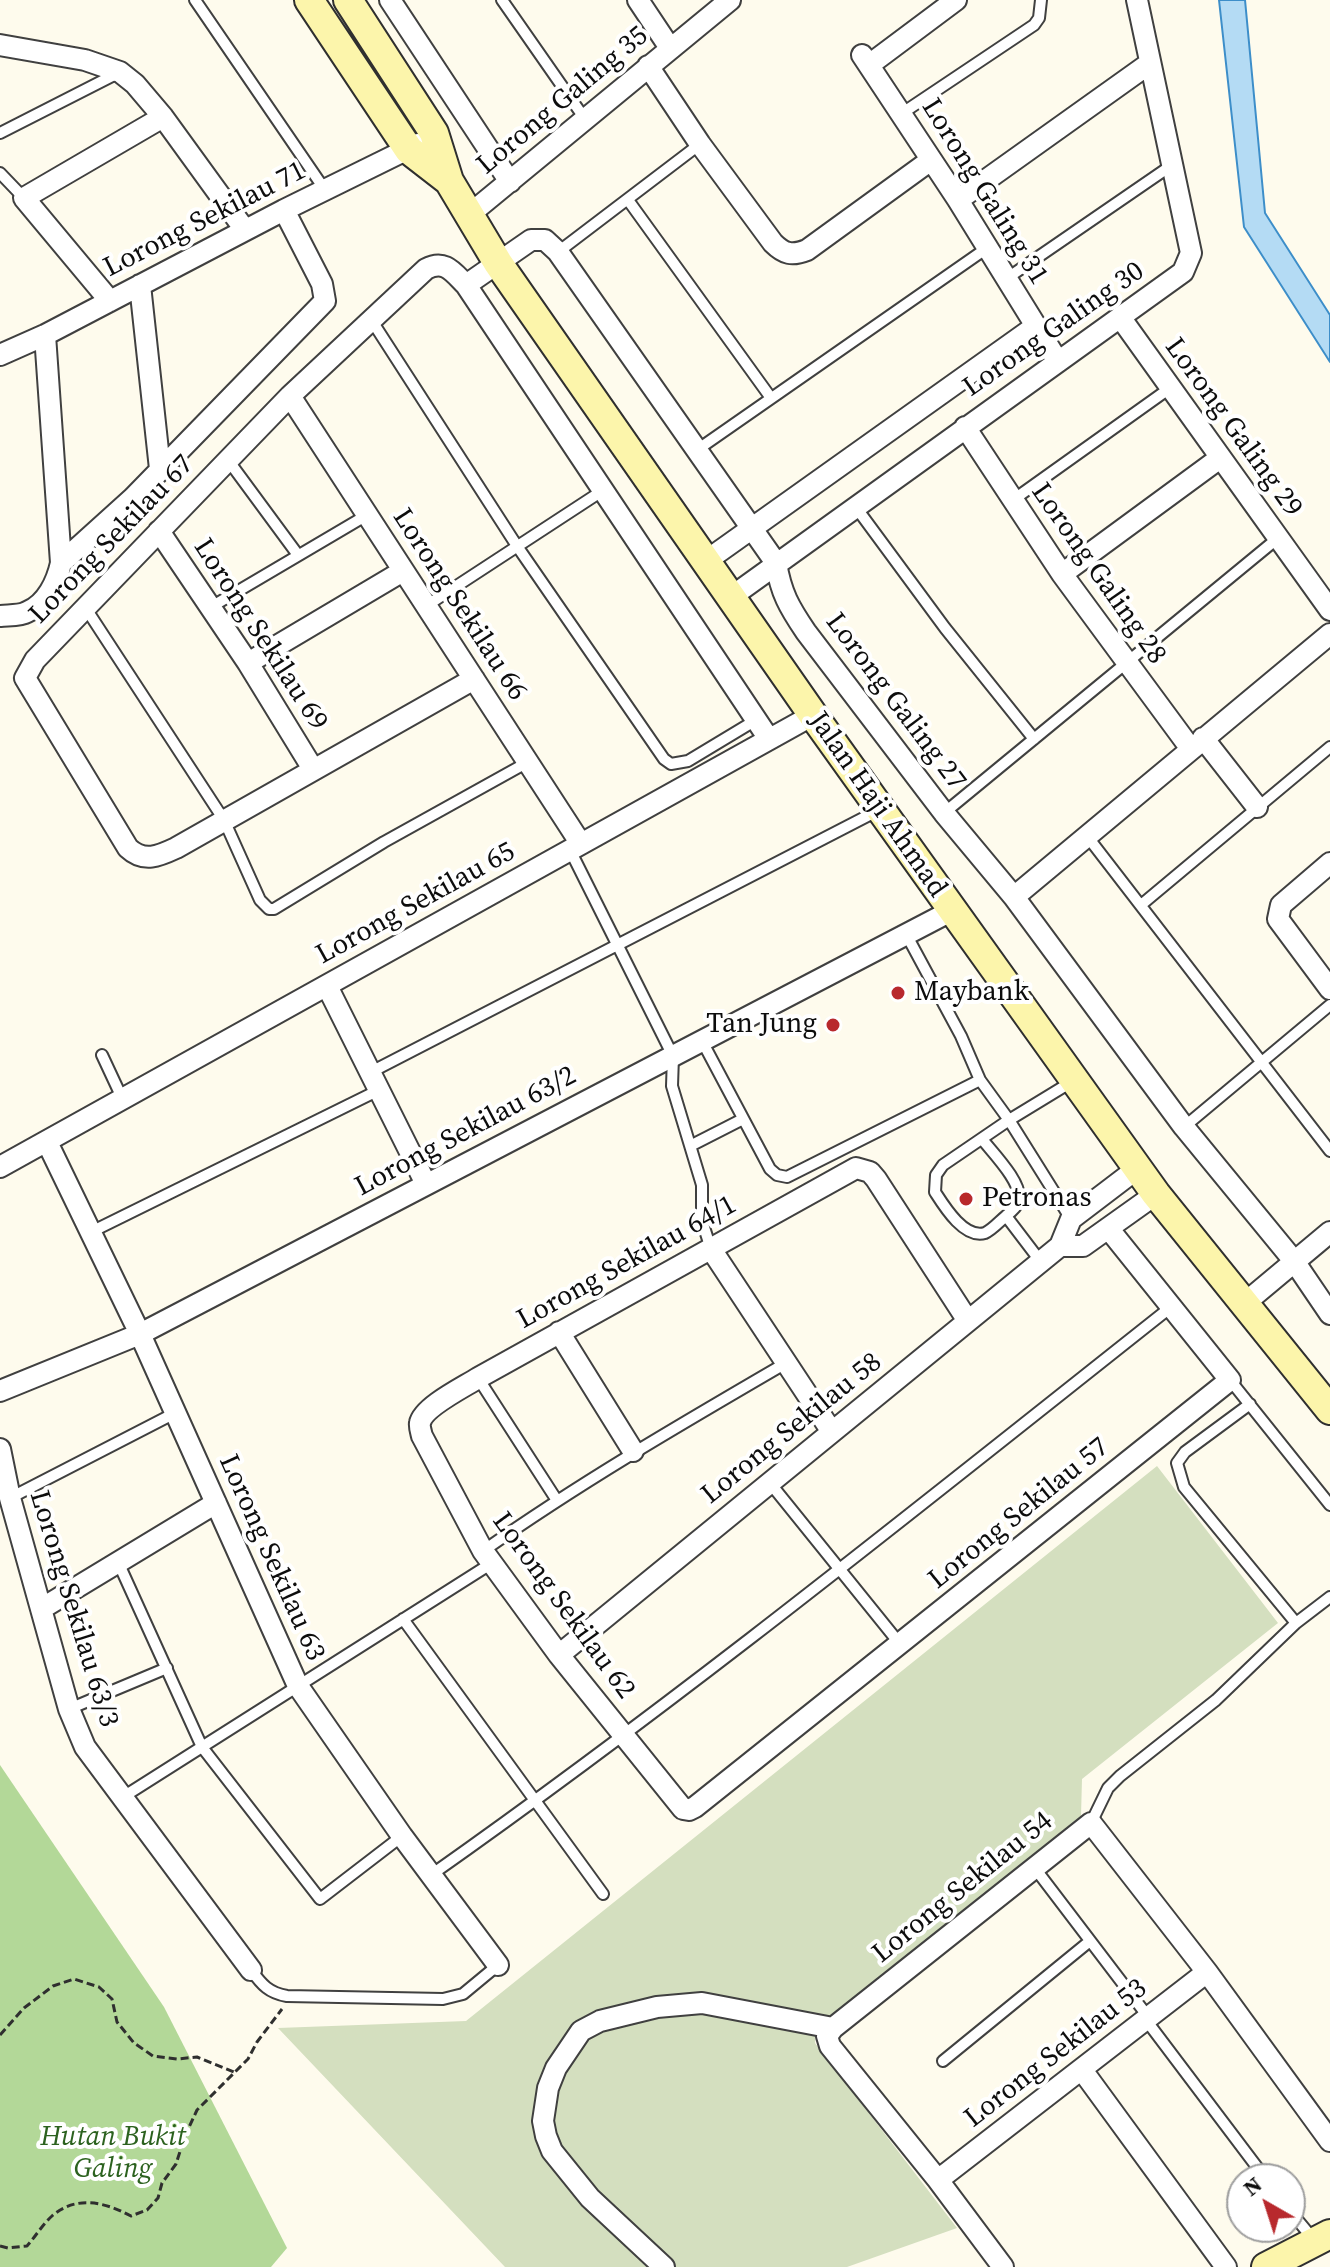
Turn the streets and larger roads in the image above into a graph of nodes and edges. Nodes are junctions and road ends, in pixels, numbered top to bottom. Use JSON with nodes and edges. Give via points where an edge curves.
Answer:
{"nodes":[{"id":1,"x":309,"y":0,"type":"edge"},
{"id":2,"x":348,"y":0,"type":"edge"},
{"id":3,"x":390,"y":0,"type":"edge"},
{"id":4,"x":638,"y":0,"type":"edge"},
{"id":5,"x":730,"y":0,"type":"edge"},
{"id":6,"x":956,"y":0,"type":"edge"},
{"id":7,"x":1137,"y":0,"type":"edge"},
{"id":8,"x":0,"y":45,"type":"edge"},
{"id":9,"x":670,"y":48,"type":"junction"},
{"id":10,"x":1150,"y":63,"type":"junction"},
{"id":11,"x":648,"y":66,"type":"junction"},
{"id":12,"x":163,"y":117,"type":"junction"},
{"id":13,"x":434,"y":133,"type":"junction"},
{"id":14,"x":409,"y":150,"type":"junction"},
{"id":15,"x":931,"y":160,"type":"junction"},
{"id":16,"x":449,"y":181,"type":"junction"},
{"id":17,"x":510,"y":182,"type":"junction"},
{"id":18,"x":958,"y":200,"type":"junction"},
{"id":19,"x":284,"y":210,"type":"junction"},
{"id":20,"x":470,"y":214,"type":"junction"},
{"id":21,"x":245,"y":230,"type":"junction"},
{"id":22,"x":498,"y":263,"type":"junction"},
{"id":23,"x":140,"y":285,"type":"junction"},
{"id":24,"x":466,"y":285,"type":"junction"},
{"id":25,"x":110,"y":301,"type":"junction"},
{"id":26,"x":1120,"y":317,"type":"junction"},
{"id":27,"x":1036,"y":326,"type":"junction"},
{"id":28,"x":45,"y":335,"type":"junction"},
{"id":29,"x":0,"y":355,"type":"edge"},
{"id":30,"x":1057,"y":360,"type":"junction"},
{"id":31,"x":290,"y":396,"type":"junction"},
{"id":32,"x":965,"y":427,"type":"junction"},
{"id":33,"x":1220,"y":458,"type":"junction"},
{"id":34,"x":160,"y":469,"type":"junction"},
{"id":35,"x":751,"y":530,"type":"junction"},
{"id":36,"x":159,"y":531,"type":"junction"},
{"id":37,"x":706,"y":561,"type":"junction"},
{"id":38,"x":61,"y":563,"type":"junction"},
{"id":39,"x":776,"y":563,"type":"junction"},
{"id":40,"x":403,"y":571,"type":"junction"},
{"id":41,"x":1062,"y":574,"type":"junction"},
{"id":42,"x":731,"y":597,"type":"junction"},
{"id":43,"x":1330,"y":610,"type":"edge"},
{"id":44,"x":0,"y":616,"type":"edge"},
{"id":45,"x":1330,"y":634,"type":"edge"},
{"id":46,"x":248,"y":663,"type":"junction"},
{"id":47,"x":474,"y":679,"type":"junction"},
{"id":48,"x":813,"y":715,"type":"junction"},
{"id":49,"x":769,"y":739,"type":"junction"},
{"id":50,"x":1197,"y":744,"type":"junction"},
{"id":51,"x":313,"y":769,"type":"junction"},
{"id":52,"x":1257,"y":807,"type":"road end"},
{"id":53,"x":576,"y":847,"type":"junction"},
{"id":54,"x":1330,"y":863,"type":"edge"},
{"id":55,"x":1014,"y":897,"type":"junction"},
{"id":56,"x":951,"y":911,"type":"junction"},
{"id":57,"x":327,"y":986,"type":"junction"},
{"id":58,"x":1330,"y":989,"type":"edge"},
{"id":59,"x":47,"y":1142,"type":"junction"},
{"id":60,"x":0,"y":1167,"type":"edge"},
{"id":61,"x":1138,"y":1168,"type":"junction"},
{"id":62,"x":426,"y":1184,"type":"junction"},
{"id":63,"x":1156,"y":1194,"type":"junction"},
{"id":64,"x":1108,"y":1228,"type":"junction"},
{"id":65,"x":1330,"y":1232,"type":"edge"},
{"id":66,"x":1060,"y":1246,"type":"junction"},
{"id":67,"x":711,"y":1249,"type":"junction"},
{"id":68,"x":1294,"y":1261,"type":"junction"},
{"id":69,"x":1245,"y":1303,"type":"junction"},
{"id":70,"x":1330,"y":1314,"type":"edge"},
{"id":71,"x":968,"y":1321,"type":"junction"},
{"id":72,"x":559,"y":1332,"type":"junction"},
{"id":73,"x":140,"y":1334,"type":"junction"},
{"id":74,"x":0,"y":1391,"type":"edge"},
{"id":75,"x":1330,"y":1410,"type":"edge"},
{"id":76,"x":423,"y":1416,"type":"joint"},
{"id":77,"x":832,"y":1432,"type":"junction"},
{"id":78,"x":0,"y":1449,"type":"edge"},
{"id":79,"x":633,"y":1451,"type":"road end"},
{"id":80,"x":216,"y":1503,"type":"junction"},
{"id":81,"x":41,"y":1609,"type":"junction"},
{"id":82,"x":559,"y":1655,"type":"junction"},
{"id":83,"x":689,"y":1810,"type":"joint"},
{"id":84,"x":498,"y":1965,"type":"road end"},
{"id":85,"x":251,"y":1970,"type":"road end"},
{"id":86,"x":1207,"y":1972,"type":"junction"},
{"id":87,"x":833,"y":2028,"type":"junction"},
{"id":88,"x":1082,"y":2070,"type":"junction"},
{"id":89,"x":1330,"y":2141,"type":"edge"},
{"id":90,"x":938,"y":2180,"type":"junction"},
{"id":91,"x":1322,"y":2237,"type":"edge"},
{"id":92,"x":664,"y":2267,"type":"edge"},
{"id":93,"x":1003,"y":2267,"type":"edge"},
{"id":94,"x":1226,"y":2267,"type":"edge"},
{"id":95,"x":1266,"y":2267,"type":"edge"}],
"edges":[{"from":1,"to":14,"type":"street","name":"Jalan Haji Ahmad"},
{"from":2,"to":13,"type":"street","name":"Jalan Haji Ahmad"},
{"from":3,"to":17,"type":"street"},
{"from":4,"to":9,"type":"street"},
{"from":5,"to":9,"type":"street","name":"Lorong Galing 35"},
{"from":6,"to":15,"type":"street","name":"Lorong Galing 31","via":[[865,60]]},
{"from":7,"to":10,"type":"street","name":"Lorong Galing 30"},
{"from":8,"to":12,"type":"street","via":[[85,60],[120,72]]},
{"from":9,"to":11,"type":"street","name":"Lorong Galing 35"},
{"from":10,"to":18,"type":"street"},
{"from":10,"to":26,"type":"street","name":"Lorong Galing 30","via":[[1191,253],[1183,272]]},
{"from":11,"to":15,"type":"street","via":[[780,250],[796,255],[807,250]]},
{"from":11,"to":17,"type":"street","name":"Lorong Galing 35"},
{"from":12,"to":21,"type":"street"},
{"from":12,"to":25,"type":"street","via":[[24,198]]},
{"from":13,"to":14,"type":"street","name":"Lorong Sekilau 71"},
{"from":13,"to":16,"type":"street","name":"Jalan Haji Ahmad"},
{"from":14,"to":16,"type":"street","name":"Jalan Haji Ahmad"},
{"from":14,"to":19,"type":"street","name":"Lorong Sekilau 71"},
{"from":15,"to":18,"type":"street","name":"Lorong Galing 31"},
{"from":16,"to":20,"type":"street","name":"Jalan Haji Ahmad"},
{"from":17,"to":20,"type":"street","name":"Lorong Galing 35"},
{"from":18,"to":27,"type":"street","name":"Lorong Galing 31"},
{"from":19,"to":21,"type":"street","name":"Lorong Sekilau 71"},
{"from":19,"to":34,"type":"street","via":[[326,292],[325,301]]},
{"from":20,"to":22,"type":"street","name":"Jalan Haji Ahmad"},
{"from":21,"to":23,"type":"street","name":"Lorong Sekilau 71"},
{"from":22,"to":24,"type":"street"},
{"from":22,"to":35,"type":"street","name":"Lorong Galing 27","via":[[531,240],[545,240],[558,252]]},
{"from":22,"to":37,"type":"street","name":"Jalan Haji Ahmad"},
{"from":23,"to":25,"type":"street","name":"Lorong Sekilau 71"},
{"from":23,"to":34,"type":"street"},
{"from":24,"to":31,"type":"street","name":"Lorong Sekilau 67","via":[[445,265],[426,269]]},
{"from":24,"to":49,"type":"street"},
{"from":25,"to":28,"type":"street","name":"Lorong Sekilau 71"},
{"from":26,"to":30,"type":"street","name":"Lorong Galing 30"},
{"from":26,"to":33,"type":"street","name":"Lorong Galing 29"},
{"from":27,"to":30,"type":"street","name":"Lorong Galing 31"},
{"from":27,"to":35,"type":"street","name":"Lorong Galing 30"},
{"from":28,"to":29,"type":"street","name":"Lorong Sekilau 71"},
{"from":28,"to":38,"type":"street"},
{"from":30,"to":32,"type":"street","name":"Lorong Galing 30"},
{"from":31,"to":36,"type":"street","name":"Lorong Sekilau 67"},
{"from":31,"to":40,"type":"street","name":"Lorong Sekilau 66"},
{"from":32,"to":39,"type":"street","name":"Lorong Galing 30"},
{"from":32,"to":41,"type":"street","name":"Lorong Galing 28"},
{"from":33,"to":41,"type":"street"},
{"from":33,"to":43,"type":"street","name":"Lorong Galing 29"},
{"from":34,"to":38,"type":"street"},
{"from":35,"to":37,"type":"street","name":"Lorong Galing 30"},
{"from":35,"to":39,"type":"street","name":"Lorong Galing 27"},
{"from":36,"to":46,"type":"street","name":"Lorong Sekilau 69"},
{"from":36,"to":51,"type":"street","name":"Lorong Sekilau 67","via":[[35,660],[25,678],[128,848],[143,857],[159,856]]},
{"from":37,"to":42,"type":"street","name":"Jalan Haji Ahmad"},
{"from":38,"to":44,"type":"street","via":[[57,581],[43,600],[27,612]]},
{"from":39,"to":42,"type":"street","name":"Lorong Galing 30"},
{"from":39,"to":55,"type":"street","name":"Lorong Galing 27","via":[[780,589],[806,632]]},
{"from":40,"to":46,"type":"street"},
{"from":40,"to":47,"type":"street","name":"Lorong Sekilau 66"},
{"from":41,"to":50,"type":"street","name":"Lorong Galing 28","via":[[1126,664]]},
{"from":42,"to":48,"type":"street","name":"Jalan Haji Ahmad"},
{"from":45,"to":50,"type":"street"},
{"from":46,"to":51,"type":"street","name":"Lorong Sekilau 69"},
{"from":47,"to":51,"type":"street","name":"Lorong Sekilau 67"},
{"from":47,"to":53,"type":"street","name":"Lorong Sekilau 66"},
{"from":48,"to":49,"type":"street","name":"Lorong Sekilau 65"},
{"from":48,"to":56,"type":"street","name":"Jalan Haji Ahmad"},
{"from":49,"to":53,"type":"street","name":"Lorong Sekilau 65"},
{"from":50,"to":52,"type":"street","name":"Lorong Galing 28"},
{"from":50,"to":55,"type":"street"},
{"from":53,"to":57,"type":"street","name":"Lorong Sekilau 65"},
{"from":54,"to":58,"type":"street","via":[[1281,905],[1278,919]]},
{"from":55,"to":68,"type":"street","via":[[1184,1127]]},
{"from":56,"to":61,"type":"street","name":"Jalan Haji Ahmad"},
{"from":56,"to":62,"type":"street","name":"Lorong Sekilau 63/2"},
{"from":57,"to":59,"type":"street","name":"Lorong Sekilau 65"},
{"from":57,"to":62,"type":"street"},
{"from":59,"to":60,"type":"street"},
{"from":59,"to":73,"type":"street","name":"Lorong Sekilau 63"},
{"from":61,"to":63,"type":"street","name":"Jalan Haji Ahmad"},
{"from":61,"to":66,"type":"street","name":"Lorong Sekilau 58","via":[[1071,1219]]},
{"from":62,"to":73,"type":"street","name":"Lorong Sekilau 63/2"},
{"from":63,"to":64,"type":"street","name":"Lorong Sekilau 58"},
{"from":63,"to":69,"type":"street","name":"Jalan Haji Ahmad"},
{"from":64,"to":66,"type":"street","name":"Lorong Sekilau 58","via":[[1083,1246]]},
{"from":64,"to":83,"type":"street","name":"Lorong Sekilau 57","via":[[1230,1380]]},
{"from":65,"to":68,"type":"street"},
{"from":66,"to":71,"type":"street","name":"Lorong Sekilau 58"},
{"from":67,"to":71,"type":"street","name":"Lorong Sekilau 64/1","via":[[862,1168],[876,1179]]},
{"from":67,"to":72,"type":"street","name":"Lorong Sekilau 64/1"},
{"from":67,"to":77,"type":"street"},
{"from":68,"to":69,"type":"street"},
{"from":68,"to":70,"type":"street"},
{"from":69,"to":75,"type":"street","name":"Jalan Haji Ahmad"},
{"from":71,"to":77,"type":"street","name":"Lorong Sekilau 58"},
{"from":72,"to":76,"type":"street","name":"Lorong Sekilau 64/1"},
{"from":72,"to":79,"type":"street"},
{"from":73,"to":74,"type":"street","name":"Lorong Sekilau 63/2"},
{"from":73,"to":80,"type":"street","name":"Lorong Sekilau 63"},
{"from":76,"to":82,"type":"street","name":"Lorong Sekilau 62","via":[[422,1436],[488,1557]]},
{"from":77,"to":82,"type":"street","name":"Lorong Sekilau 58"},
{"from":78,"to":81,"type":"street","name":"Lorong Sekilau 63/3"},
{"from":80,"to":81,"type":"street"},
{"from":80,"to":84,"type":"street","name":"Lorong Sekilau 63","via":[[298,1686]]},
{"from":81,"to":85,"type":"street","name":"Lorong Sekilau 63/3","via":[[85,1747]]},
{"from":82,"to":83,"type":"street","name":"Lorong Sekilau 62","via":[[676,1803]]},
{"from":86,"to":87,"type":"street","name":"Lorong Sekilau 54","via":[[1091,1823]]},
{"from":86,"to":88,"type":"street","name":"Lorong Sekilau 53"},
{"from":86,"to":89,"type":"street","name":"Lorong Sekilau 54"},
{"from":87,"to":90,"type":"street","via":[[827,2036],[830,2046]]},
{"from":87,"to":92,"type":"street","via":[[702,2003],[657,2007],[581,2031],[548,2088],[546,2136],[590,2198]]},
{"from":88,"to":90,"type":"street","name":"Lorong Sekilau 53"},
{"from":88,"to":94,"type":"street"},
{"from":90,"to":93,"type":"street"},
{"from":91,"to":95,"type":"street"}]}
